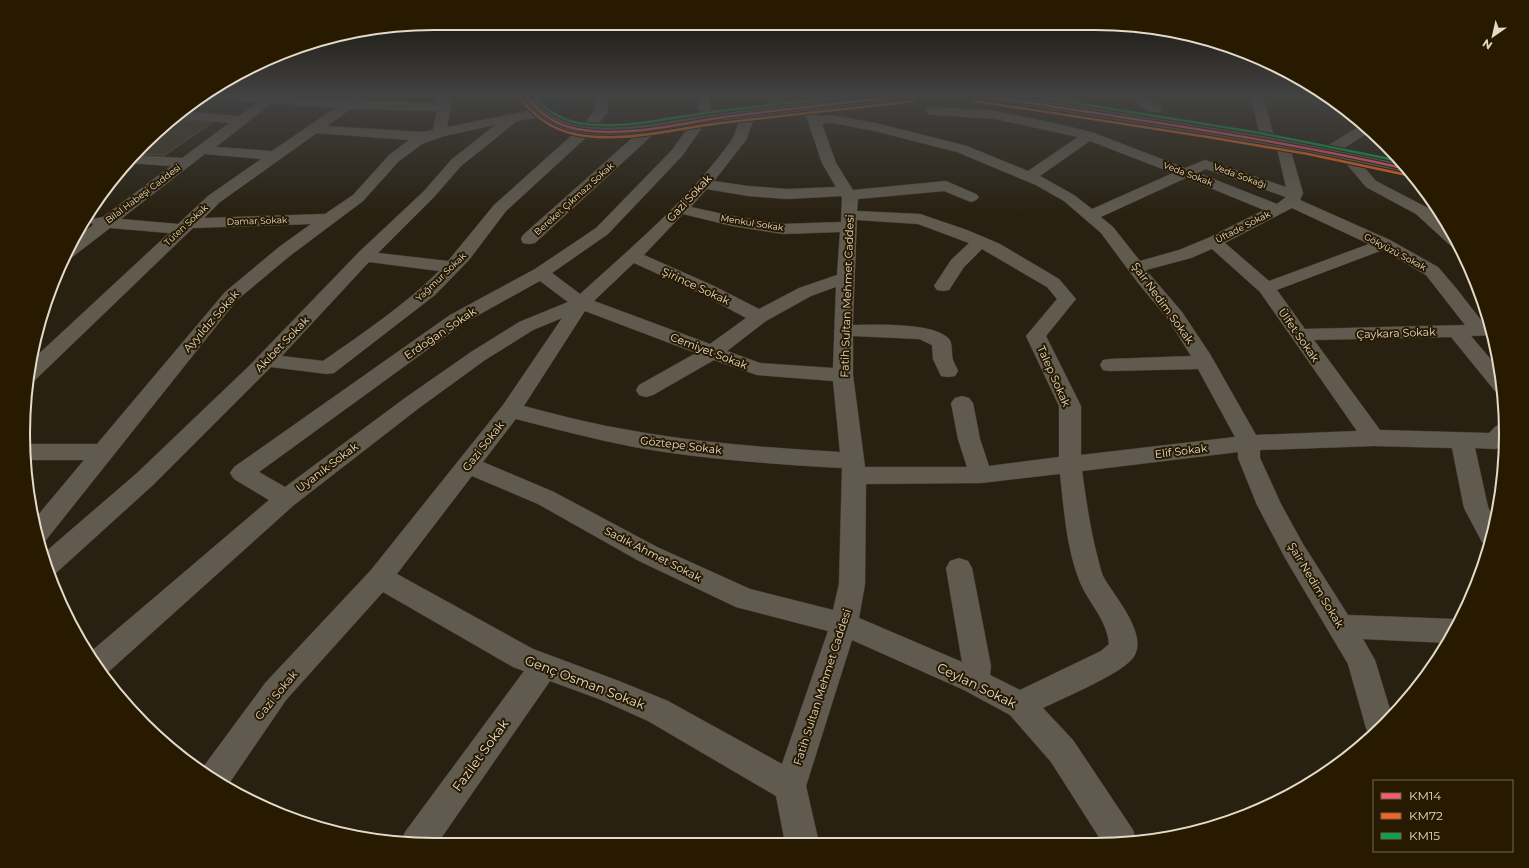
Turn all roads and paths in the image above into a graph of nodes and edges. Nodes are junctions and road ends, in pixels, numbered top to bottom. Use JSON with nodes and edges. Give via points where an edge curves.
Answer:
{"nodes":[{"id":1,"x":221,"y":136,"type":"edge"},
{"id":2,"x":306,"y":136,"type":"edge"},
{"id":3,"x":397,"y":136,"type":"edge"},
{"id":4,"x":424,"y":136,"type":"edge"},
{"id":5,"x":432,"y":136,"type":"edge"},
{"id":6,"x":491,"y":136,"type":"edge"},
{"id":7,"x":578,"y":136,"type":"edge"},
{"id":8,"x":643,"y":136,"type":"edge"},
{"id":9,"x":690,"y":136,"type":"edge"},
{"id":10,"x":741,"y":136,"type":"edge"},
{"id":11,"x":819,"y":136,"type":"edge"},
{"id":12,"x":912,"y":136,"type":"edge"},
{"id":13,"x":1089,"y":136,"type":"joint"},
{"id":14,"x":1244,"y":136,"type":"edge"},
{"id":15,"x":1253,"y":136,"type":"edge"},
{"id":16,"x":1271,"y":136,"type":"edge"},
{"id":17,"x":1358,"y":136,"type":"edge"},
{"id":18,"x":1273,"y":140,"type":"junction"},
{"id":19,"x":203,"y":150,"type":"junction"},
{"id":20,"x":1340,"y":152,"type":"junction"},
{"id":21,"x":276,"y":156,"type":"junction"},
{"id":22,"x":138,"y":159,"type":"edge"},
{"id":23,"x":1392,"y":161,"type":"edge"},
{"id":24,"x":185,"y":163,"type":"junction"},
{"id":25,"x":1398,"y":166,"type":"edge"},
{"id":26,"x":1186,"y":173,"type":"junction"},
{"id":27,"x":1029,"y":176,"type":"junction"},
{"id":28,"x":704,"y":184,"type":"junction"},
{"id":29,"x":971,"y":197,"type":"dead end"},
{"id":30,"x":1287,"y":202,"type":"junction"},
{"id":31,"x":848,"y":207,"type":"junction"},
{"id":32,"x":680,"y":209,"type":"junction"},
{"id":33,"x":1090,"y":216,"type":"junction"},
{"id":34,"x":327,"y":219,"type":"junction"},
{"id":35,"x":91,"y":222,"type":"edge"},
{"id":36,"x":106,"y":223,"type":"junction"},
{"id":37,"x":185,"y":226,"type":"junction"},
{"id":38,"x":1444,"y":231,"type":"edge"},
{"id":39,"x":529,"y":239,"type":"dead end"},
{"id":40,"x":980,"y":241,"type":"junction"},
{"id":41,"x":1214,"y":242,"type":"junction"},
{"id":42,"x":1384,"y":244,"type":"junction"},
{"id":43,"x":77,"y":245,"type":"edge"},
{"id":44,"x":365,"y":256,"type":"junction"},
{"id":45,"x":632,"y":256,"type":"junction"},
{"id":46,"x":452,"y":267,"type":"junction"},
{"id":47,"x":1136,"y":268,"type":"junction"},
{"id":48,"x":541,"y":273,"type":"junction"},
{"id":49,"x":846,"y":278,"type":"junction"},
{"id":50,"x":943,"y":286,"type":"dead end"},
{"id":51,"x":1266,"y":288,"type":"junction"},
{"id":52,"x":581,"y":303,"type":"junction"},
{"id":53,"x":758,"y":316,"type":"junction"},
{"id":54,"x":843,"y":330,"type":"junction"},
{"id":55,"x":1485,"y":330,"type":"edge"},
{"id":56,"x":1456,"y":331,"type":"junction"},
{"id":57,"x":1299,"y":335,"type":"junction"},
{"id":58,"x":713,"y":352,"type":"junction"},
{"id":59,"x":266,"y":360,"type":"junction"},
{"id":60,"x":1204,"y":362,"type":"junction"},
{"id":61,"x":1110,"y":365,"type":"dead end"},
{"id":62,"x":36,"y":368,"type":"edge"},
{"id":63,"x":948,"y":371,"type":"dead end"},
{"id":64,"x":843,"y":375,"type":"junction"},
{"id":65,"x":1495,"y":378,"type":"edge"},
{"id":66,"x":646,"y":390,"type":"dead end"},
{"id":67,"x":962,"y":404,"type":"dead end"},
{"id":68,"x":511,"y":410,"type":"junction"},
{"id":69,"x":1499,"y":437,"type":"edge"},
{"id":70,"x":1374,"y":438,"type":"junction"},
{"id":71,"x":1462,"y":441,"type":"junction"},
{"id":72,"x":1249,"y":443,"type":"junction"},
{"id":73,"x":31,"y":452,"type":"edge"},
{"id":74,"x":104,"y":452,"type":"junction"},
{"id":75,"x":468,"y":465,"type":"junction"},
{"id":76,"x":1070,"y":465,"type":"junction"},
{"id":77,"x":854,"y":468,"type":"junction"},
{"id":78,"x":981,"y":475,"type":"junction"},
{"id":79,"x":286,"y":499,"type":"junction"},
{"id":80,"x":41,"y":526,"type":"edge"},
{"id":81,"x":1487,"y":529,"type":"edge"},
{"id":82,"x":50,"y":562,"type":"edge"},
{"id":83,"x":959,"y":568,"type":"dead end"},
{"id":84,"x":380,"y":577,"type":"junction"},
{"id":85,"x":844,"y":624,"type":"junction"},
{"id":86,"x":1340,"y":626,"type":"junction"},
{"id":87,"x":1448,"y":631,"type":"edge"},
{"id":88,"x":100,"y":661,"type":"edge"},
{"id":89,"x":543,"y":667,"type":"junction"},
{"id":90,"x":974,"y":681,"type":"junction"},
{"id":91,"x":1020,"y":705,"type":"junction"},
{"id":92,"x":1379,"y":722,"type":"edge"},
{"id":93,"x":216,"y":774,"type":"edge"},
{"id":94,"x":790,"y":786,"type":"junction"},
{"id":95,"x":1118,"y":837,"type":"edge"},
{"id":96,"x":425,"y":838,"type":"edge"},
{"id":97,"x":796,"y":838,"type":"edge"}],
"edges":[{"from":1,"to":19,"type":"street","name":"Bilal Habeşi Caddesi"},
{"from":2,"to":21,"type":"street","name":"Tüten Sokak"},
{"from":3,"to":4,"type":"street"},
{"from":5,"to":34,"type":"street","name":"Ayyıldız Sokak","via":[[417,141],[399,154],[358,198]]},
{"from":6,"to":44,"type":"street","name":"Akıbet Sokak","via":[[456,163],[429,194]]},
{"from":7,"to":46,"type":"street","name":"Yağmur Sokak","via":[[500,208]]},
{"from":8,"to":39,"type":"street","name":"Bereket Çıkmazı Sokak"},
{"from":9,"to":48,"type":"street","name":"Erdoğan Sokak","via":[[677,153],[602,231]]},
{"from":10,"to":28,"type":"street","name":"Gazi Sokak"},
{"from":11,"to":31,"type":"street"},
{"from":12,"to":27,"type":"street","name":"Şair Nedim Sokak","via":[[962,149]]},
{"from":13,"to":26,"type":"street","name":"Veda Sokak"},
{"from":13,"to":27,"type":"street"},
{"from":14,"to":18,"type":"main road"},
{"from":15,"to":18,"type":"main road"},
{"from":16,"to":18,"type":"street"},
{"from":17,"to":20,"type":"street"},
{"from":18,"to":20,"type":"main road"},
{"from":18,"to":30,"type":"street","via":[[1295,193]]},
{"from":19,"to":21,"type":"street"},
{"from":19,"to":24,"type":"street","name":"Bilal Habeşi Caddesi"},
{"from":20,"to":23,"type":"main road"},
{"from":20,"to":25,"type":"main road"},
{"from":20,"to":38,"type":"street","via":[[1371,184],[1422,211]]},
{"from":21,"to":37,"type":"street","name":"Tüten Sokak","via":[[214,199]]},
{"from":22,"to":24,"type":"street"},
{"from":24,"to":36,"type":"street","name":"Bilal Habeşi Caddesi"},
{"from":26,"to":30,"type":"street","name":"Veda Sokak"},
{"from":26,"to":30,"type":"street","name":"Veda Sokağı","via":[[1205,164]]},
{"from":26,"to":33,"type":"street","name":"Veda Sokağı"},
{"from":27,"to":33,"type":"street","name":"Şair Nedim Sokak","via":[[1069,198]]},
{"from":28,"to":31,"type":"street","via":[[786,194]]},
{"from":28,"to":32,"type":"street","name":"Gazi Sokak"},
{"from":29,"to":31,"type":"street","via":[[946,186]]},
{"from":30,"to":41,"type":"street","name":"Üftade Sokak"},
{"from":30,"to":42,"type":"street","name":"Gökyüzü Sokak"},
{"from":31,"to":32,"type":"street","name":"Menkul Sokak","via":[[783,229]]},
{"from":31,"to":40,"type":"street","name":"Talep Sokak","via":[[920,219]]},
{"from":31,"to":49,"type":"street","name":"Fatih Sultan Mehmet Caddesi"},
{"from":32,"to":45,"type":"street","name":"Gazi Sokak"},
{"from":33,"to":47,"type":"street","name":"Şair Nedim Sokak","via":[[1107,230]]},
{"from":34,"to":37,"type":"street","name":"Damar Sokak"},
{"from":34,"to":74,"type":"street","name":"Ayyıldız Sokak","via":[[230,296]]},
{"from":35,"to":36,"type":"street","name":"Damar Sokak"},
{"from":36,"to":37,"type":"street","name":"Damar Sokak"},
{"from":36,"to":43,"type":"street","name":"Bilal Habeşi Caddesi"},
{"from":37,"to":62,"type":"street","name":"Tüten Sokak"},
{"from":40,"to":50,"type":"street","via":[[956,264]]},
{"from":40,"to":76,"type":"street","name":"Talep Sokak","via":[[1053,282],[1067,298],[1036,336],[1070,406]]},
{"from":41,"to":47,"type":"street","name":"Üftade Sokak","via":[[1185,254]]},
{"from":41,"to":51,"type":"street","name":"Ülfet Sokak"},
{"from":42,"to":51,"type":"street"},
{"from":42,"to":55,"type":"street","name":"Gökyüzü Sokak","via":[[1432,271]]},
{"from":44,"to":46,"type":"street"},
{"from":44,"to":59,"type":"street","name":"Akıbet Sokak"},
{"from":45,"to":52,"type":"street","name":"Gazi Sokak"},
{"from":45,"to":53,"type":"street","name":"Şirince Sokak"},
{"from":46,"to":59,"type":"street","name":"Yağmur Sokak","via":[[428,291],[327,368]]},
{"from":47,"to":60,"type":"street","name":"Şair Nedim Sokak","via":[[1175,316]]},
{"from":48,"to":52,"type":"street","name":"Cemiyet Sokak"},
{"from":48,"to":79,"type":"street","name":"Erdoğan Sokak","via":[[457,319],[242,473]]},
{"from":49,"to":53,"type":"street","via":[[805,292]]},
{"from":49,"to":54,"type":"street","name":"Fatih Sultan Mehmet Caddesi"},
{"from":51,"to":57,"type":"street","name":"Ülfet Sokak"},
{"from":52,"to":58,"type":"street","name":"Cemiyet Sokak"},
{"from":52,"to":68,"type":"street","name":"Gazi Sokak"},
{"from":52,"to":79,"type":"street","name":"Uyanık Sokak","via":[[526,326],[478,356]]},
{"from":53,"to":58,"type":"street"},
{"from":54,"to":63,"type":"street","via":[[921,333],[933,337],[940,342]]},
{"from":54,"to":64,"type":"street","name":"Fatih Sultan Mehmet Caddesi"},
{"from":55,"to":56,"type":"street","name":"Çaykara Sokak"},
{"from":56,"to":57,"type":"street","name":"Çaykara Sokak"},
{"from":56,"to":65,"type":"street"},
{"from":57,"to":70,"type":"street","name":"Ülfet Sokak"},
{"from":58,"to":64,"type":"street","name":"Cemiyet Sokak","via":[[757,369]]},
{"from":58,"to":66,"type":"street"},
{"from":59,"to":82,"type":"street","name":"Akıbet Sokak","via":[[145,479]]},
{"from":60,"to":61,"type":"street"},
{"from":60,"to":72,"type":"street","name":"Şair Nedim Sokak"},
{"from":64,"to":77,"type":"street","name":"Fatih Sultan Mehmet Caddesi"},
{"from":67,"to":78,"type":"street","via":[[969,439]]},
{"from":68,"to":75,"type":"street","name":"Gazi Sokak"},
{"from":68,"to":77,"type":"street","name":"Göztepe Sokak","via":[[639,440]]},
{"from":69,"to":71,"type":"street","name":"Elif Sokak","via":[[1495,441]]},
{"from":70,"to":71,"type":"street","name":"Elif Sokak"},
{"from":70,"to":72,"type":"street","name":"Elif Sokak"},
{"from":71,"to":81,"type":"street","via":[[1476,508]]},
{"from":72,"to":76,"type":"street","name":"Elif Sokak"},
{"from":72,"to":86,"type":"street","name":"Şair Nedim Sokak","via":[[1249,458],[1269,505]]},
{"from":73,"to":74,"type":"street"},
{"from":74,"to":80,"type":"street","name":"Ayyıldız Sokak"},
{"from":75,"to":84,"type":"street","name":"Gazi Sokak"},
{"from":75,"to":85,"type":"street","name":"Sadık Ahmet Sokak","via":[[546,498],[648,554],[746,599]]},
{"from":76,"to":78,"type":"street","name":"Elif Sokak"},
{"from":76,"to":91,"type":"street","name":"Talep Sokak","via":[[1079,534],[1090,578],[1116,619],[1123,649],[1111,660]]},
{"from":77,"to":78,"type":"street","name":"Elif Sokak"},
{"from":77,"to":85,"type":"street","name":"Fatih Sultan Mehmet Caddesi","via":[[852,584]]},
{"from":79,"to":88,"type":"street","name":"Uyanık Sokak"},
{"from":83,"to":90,"type":"street","via":[[977,666]]},
{"from":84,"to":89,"type":"street","name":"Genç Osman Sokak"},
{"from":84,"to":93,"type":"street","name":"Gazi Sokak","via":[[276,691]]},
{"from":85,"to":90,"type":"street","name":"Ceylan Sokak"},
{"from":85,"to":94,"type":"street","name":"Fatih Sultan Mehmet Caddesi"},
{"from":86,"to":87,"type":"street"},
{"from":86,"to":92,"type":"street","name":"Şair Nedim Sokak","via":[[1361,660]]},
{"from":89,"to":94,"type":"street","name":"Genç Osman Sokak","via":[[658,711]]},
{"from":89,"to":96,"type":"street","name":"Fazilet Sokak"},
{"from":90,"to":91,"type":"street","name":"Ceylan Sokak"},
{"from":91,"to":95,"type":"street","name":"Ceylan Sokak","via":[[1062,751]]},
{"from":94,"to":97,"type":"street","name":"Fatih Sultan Mehmet Caddesi"}]}
